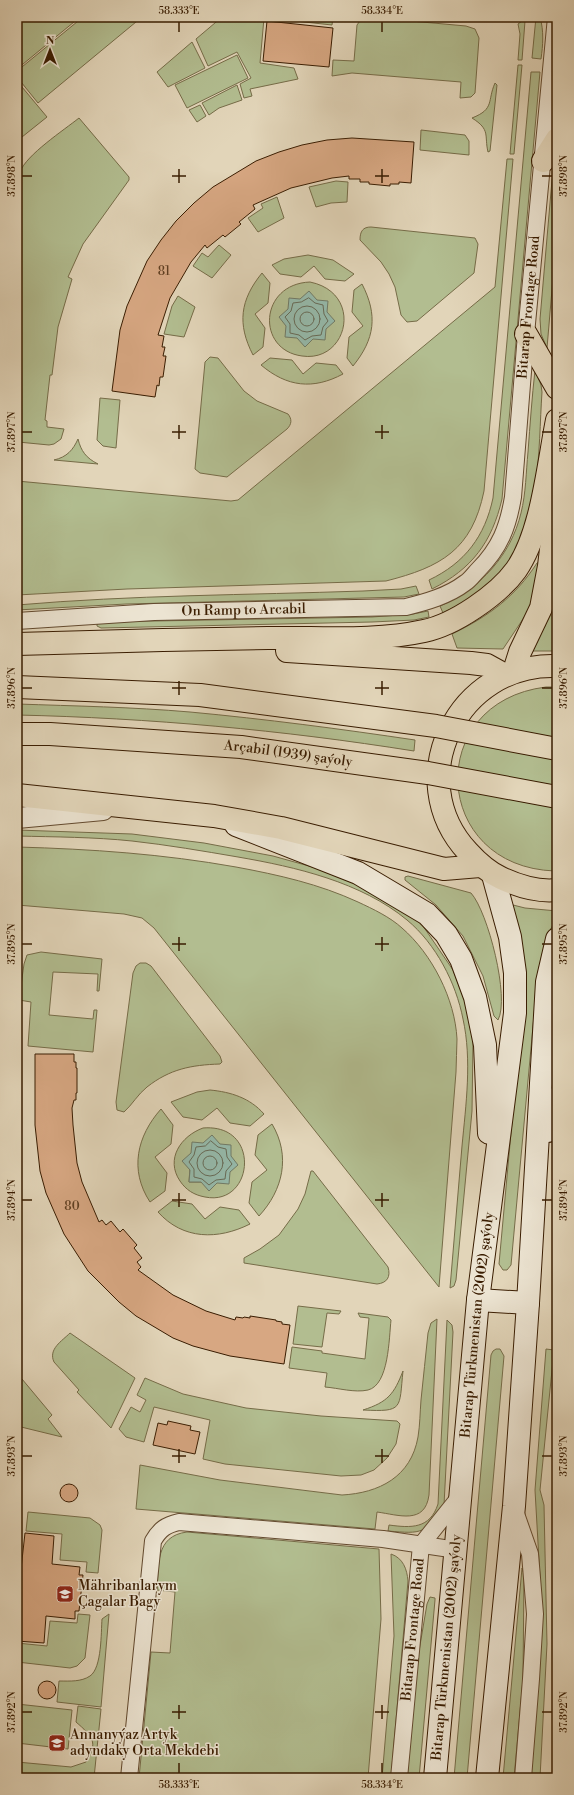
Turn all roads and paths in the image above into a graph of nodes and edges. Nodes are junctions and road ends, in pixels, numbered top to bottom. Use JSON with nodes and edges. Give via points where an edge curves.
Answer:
{"nodes":[{"id":1,"x":556,"y":17,"type":"edge"},
{"id":2,"x":557,"y":139,"type":"edge"},
{"id":3,"x":543,"y":161,"type":"junction"},
{"id":4,"x":526,"y":334,"type":"junction"},
{"id":5,"x":557,"y":388,"type":"edge"},
{"id":6,"x":557,"y":420,"type":"edge"},
{"id":7,"x":557,"y":478,"type":"edge"},
{"id":8,"x":466,"y":583,"type":"joint"},
{"id":9,"x":17,"y":620,"type":"edge"},
{"id":10,"x":141,"y":640,"type":"junction"},
{"id":11,"x":17,"y":644,"type":"edge"},
{"id":12,"x":557,"y":666,"type":"edge"},
{"id":13,"x":509,"y":673,"type":"junction"},
{"id":14,"x":17,"y":687,"type":"edge"},
{"id":15,"x":17,"y":734,"type":"edge"},
{"id":16,"x":557,"y":749,"type":"edge"},
{"id":17,"x":17,"y":795,"type":"edge"},
{"id":18,"x":557,"y":797,"type":"edge"},
{"id":19,"x":136,"y":807,"type":"junction"},
{"id":20,"x":214,"y":816,"type":"junction"},
{"id":21,"x":17,"y":818,"type":"edge"},
{"id":22,"x":487,"y":870,"type":"junction"},
{"id":23,"x":557,"y":890,"type":"edge"},
{"id":24,"x":557,"y":939,"type":"edge"},
{"id":25,"x":557,"y":1098,"type":"edge"},
{"id":26,"x":490,"y":1206,"type":"junction"},
{"id":27,"x":534,"y":1211,"type":"junction"},
{"id":28,"x":478,"y":1300,"type":"junction"},
{"id":29,"x":528,"y":1303,"type":"junction"},
{"id":30,"x":462,"y":1495,"type":"junction"},
{"id":31,"x":514,"y":1506,"type":"junction"},
{"id":32,"x":421,"y":1545,"type":"junction"},
{"id":33,"x":457,"y":1550,"type":"junction"},
{"id":34,"x":129,"y":1778,"type":"edge"},
{"id":35,"x":399,"y":1778,"type":"edge"},
{"id":36,"x":436,"y":1778,"type":"edge"},
{"id":37,"x":487,"y":1778,"type":"edge"},
{"id":38,"x":523,"y":1778,"type":"edge"}],
"edges":[{"from":1,"to":3,"type":"street","name":"Bitarap Frontage Road"},
{"from":2,"to":3,"type":"main road"},
{"from":3,"to":4,"type":"street","name":"Bitarap Frontage Road"},
{"from":4,"to":5,"type":"main road"},
{"from":4,"to":8,"type":"street","name":"Bitarap Frontage Road","via":[[510,514],[503,536],[488,560]]},
{"from":6,"to":10,"type":"main road","via":[[538,519],[528,548],[515,570],[474,608],[425,631],[378,637]]},
{"from":7,"to":13,"type":"main road","via":[[549,566],[541,608]]},
{"from":8,"to":9,"type":"street","name":"On Ramp to Arcabil","via":[[430,601],[406,606],[154,612]]},
{"from":10,"to":11,"type":"main road"},
{"from":10,"to":13,"type":"main road","via":[[471,663],[487,665]]},
{"from":12,"to":13,"type":"main road","via":[[543,665]]},
{"from":13,"to":22,"type":"main road","via":[[477,693],[456,718],[442,747],[438,780],[444,812],[458,842]]},
{"from":14,"to":16,"type":"main road","bridge":true,"via":[[200,695],[436,726]]},
{"from":15,"to":18,"type":"main road","name":"Arçabil (1939) şaýoly","bridge":true,"via":[[241,747],[428,773]]},
{"from":17,"to":19,"type":"main road"},
{"from":19,"to":20,"type":"main road"},
{"from":19,"to":21,"type":"street"},
{"from":20,"to":22,"type":"main road","via":[[281,828],[444,869]]},
{"from":20,"to":26,"type":"main road","via":[[358,873],[427,914],[446,934],[461,959],[476,997],[485,1045]]},
{"from":22,"to":23,"type":"main road","via":[[512,884],[532,889]]},
{"from":22,"to":26,"type":"main road","name":"Bitarap Türkmenistan (2002) şaýoly","via":[[510,938],[515,972],[515,1013]]},
{"from":24,"to":27,"type":"main road","via":[[547,982]]},
{"from":25,"to":27,"type":"main road"},
{"from":26,"to":28,"type":"main road","name":"Bitarap Türkmenistan (2002) şaýoly"},
{"from":27,"to":29,"type":"main road"},
{"from":28,"to":29,"type":"main road"},
{"from":28,"to":30,"type":"main road","name":"Bitarap Türkmenistan (2002) şaýoly"},
{"from":29,"to":31,"type":"main road"},
{"from":30,"to":32,"type":"street","name":"Bitarap Frontage Road"},
{"from":30,"to":33,"type":"main road","name":"Bitarap Türkmenistan (2002) şaýoly"},
{"from":31,"to":37,"type":"main road"},
{"from":31,"to":38,"type":"street","via":[[530,1554],[535,1614]]},
{"from":32,"to":33,"type":"street"},
{"from":32,"to":34,"type":"street","via":[[383,1539],[179,1522],[169,1524],[159,1531],[153,1541]]},
{"from":32,"to":35,"type":"street","name":"Bitarap Frontage Road"},
{"from":33,"to":36,"type":"main road","name":"Bitarap Türkmenistan (2002) şaýoly"}]}
